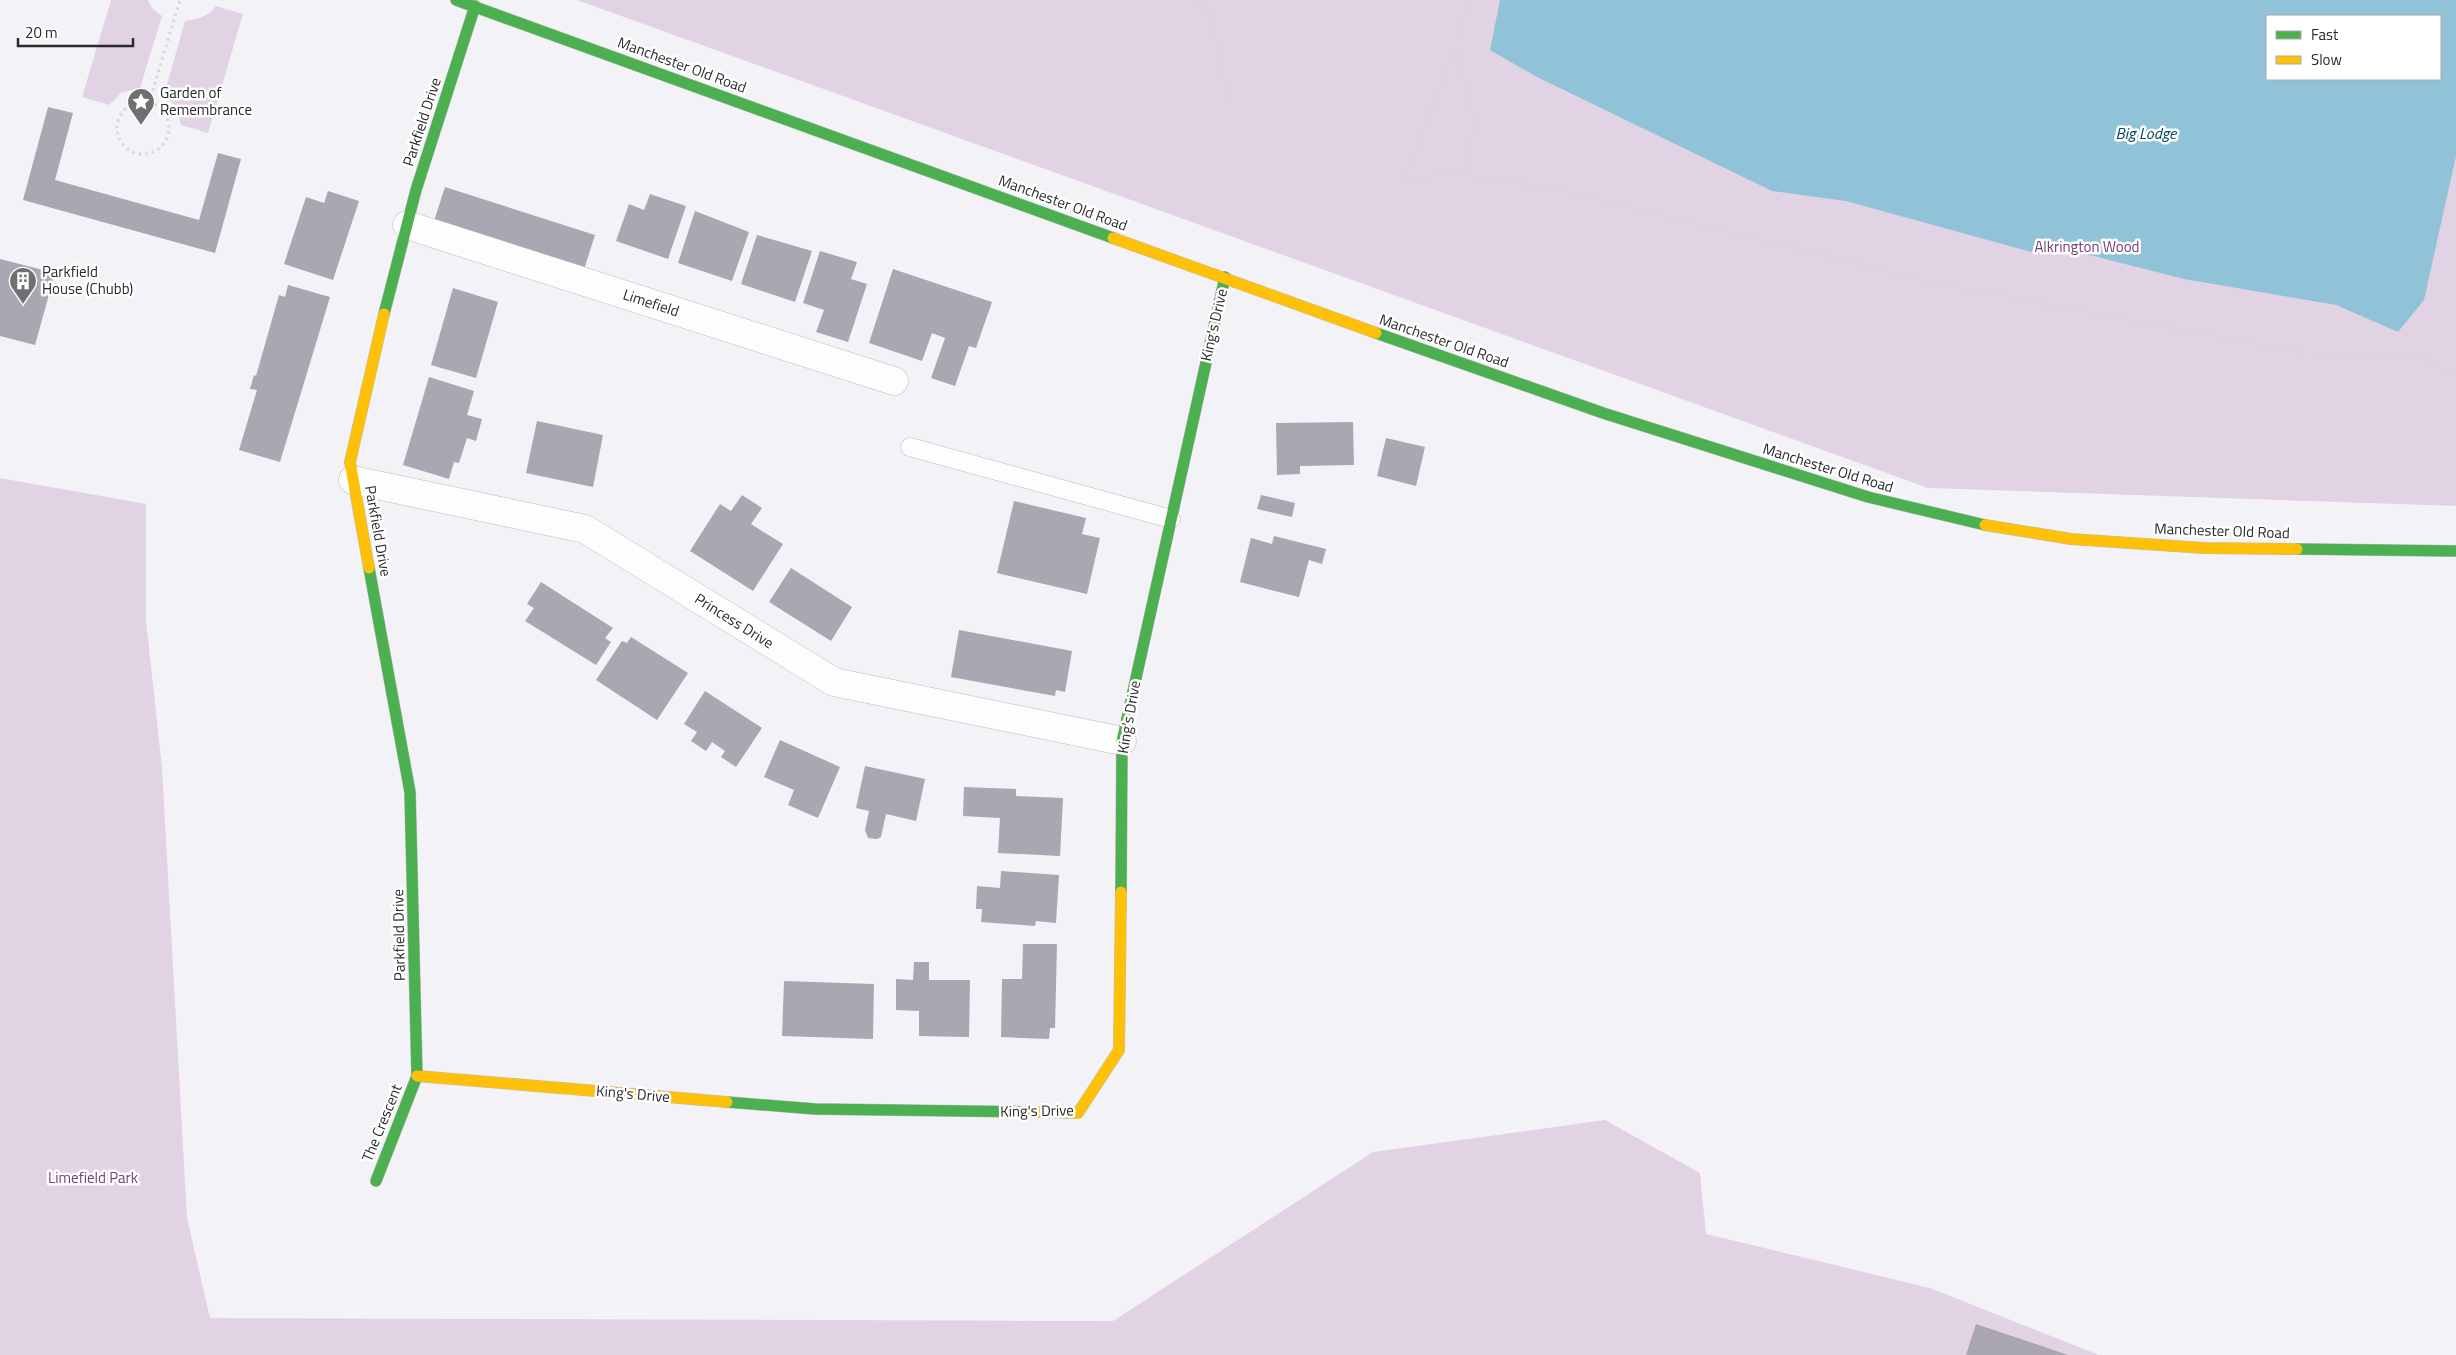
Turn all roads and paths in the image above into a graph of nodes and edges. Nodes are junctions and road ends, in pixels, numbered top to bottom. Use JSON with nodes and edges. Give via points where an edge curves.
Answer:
{"nodes":[{"id":1,"x":180,"y":0,"type":"edge"},
{"id":2,"x":456,"y":0,"type":"edge"},
{"id":3,"x":1197,"y":0,"type":"edge"},
{"id":4,"x":1469,"y":0,"type":"edge"},
{"id":5,"x":475,"y":6,"type":"junction"},
{"id":6,"x":1455,"y":49,"type":"junction"},
{"id":7,"x":1228,"y":102,"type":"dead end"},
{"id":8,"x":149,"y":103,"type":"junction"},
{"id":9,"x":1462,"y":174,"type":"junction"},
{"id":10,"x":407,"y":225,"type":"junction"},
{"id":11,"x":1225,"y":277,"type":"junction"},
{"id":12,"x":2456,"y":366,"type":"edge"},
{"id":13,"x":2455,"y":376,"type":"edge"},
{"id":14,"x":894,"y":381,"type":"dead end"},
{"id":15,"x":910,"y":447,"type":"dead end"},
{"id":16,"x":353,"y":480,"type":"junction"},
{"id":17,"x":1171,"y":519,"type":"junction"},
{"id":18,"x":2456,"y":550,"type":"edge"},
{"id":19,"x":1122,"y":742,"type":"junction"},
{"id":20,"x":417,"y":1076,"type":"junction"},
{"id":21,"x":376,"y":1181,"type":"dead end"}],
"edges":[{"from":1,"to":8,"type":"path"},
{"from":2,"to":5,"type":"street","name":"Manchester Old Road"},
{"from":3,"to":7,"type":"path","via":[[1211,14]]},
{"from":4,"to":6,"type":"path"},
{"from":5,"to":10,"type":"street","name":"Parkfield Drive"},
{"from":5,"to":11,"type":"street","name":"Manchester Old Road"},
{"from":6,"to":9,"type":"path","via":[[1476,122]]},
{"from":6,"to":9,"type":"path","via":[[1405,178]]},
{"from":8,"to":8,"type":"path","via":[[163,111],[169,126],[168,134],[160,148],[136,153],[121,143],[117,125],[124,109],[132,104]]},
{"from":9,"to":13,"type":"path","via":[[1565,191],[1930,282],[2290,350],[2419,354]]},
{"from":10,"to":14,"type":"street","name":"Limefield"},
{"from":10,"to":16,"type":"street","name":"Parkfield Drive","via":[[372,358],[350,462]]},
{"from":11,"to":17,"type":"street","name":"King's Drive"},
{"from":11,"to":18,"type":"street","name":"Manchester Old Road","via":[[1603,413],[1868,497],[1980,524],[2071,539],[2204,548]]},
{"from":12,"to":13,"type":"path"},
{"from":15,"to":17,"type":"lane"},
{"from":16,"to":19,"type":"street","name":"Princess Drive","via":[[584,529],[834,682]]},
{"from":16,"to":20,"type":"street","name":"Parkfield Drive","via":[[410,792]]},
{"from":17,"to":19,"type":"street","name":"King's Drive"},
{"from":19,"to":20,"type":"street","name":"King's Drive","via":[[1119,1050],[1078,1114],[815,1109]]},
{"from":20,"to":21,"type":"street","name":"The Crescent"}]}
